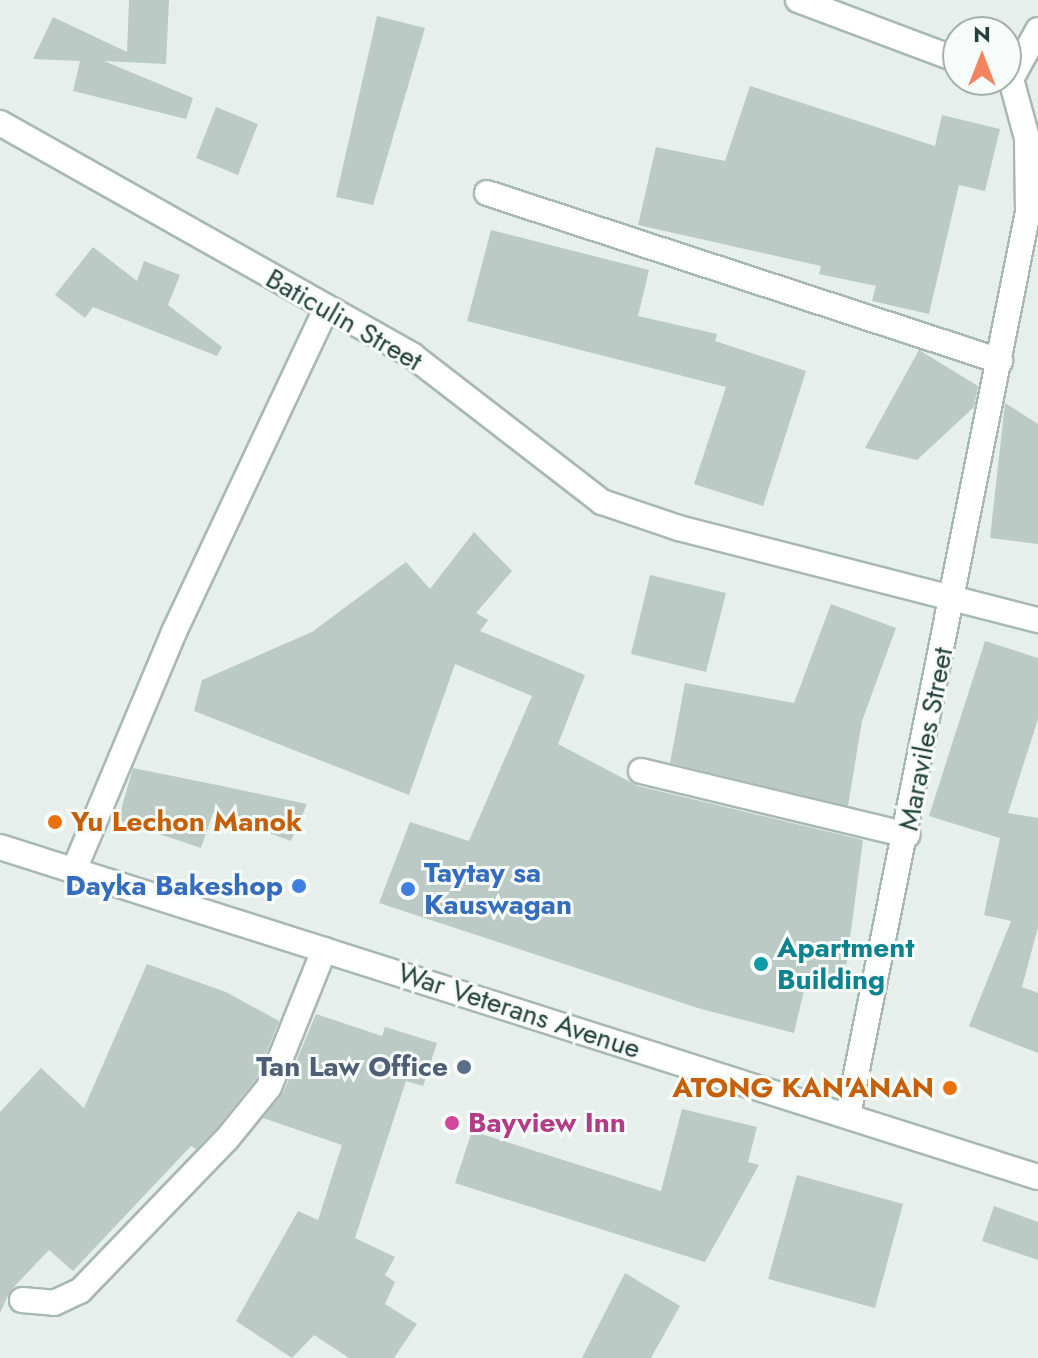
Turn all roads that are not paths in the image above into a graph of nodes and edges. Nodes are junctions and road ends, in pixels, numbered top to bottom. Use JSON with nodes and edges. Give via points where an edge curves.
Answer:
{"nodes":[{"id":1,"x":798,"y":0,"type":"edge"},
{"id":2,"x":1038,"y":30,"type":"edge"},
{"id":3,"x":942,"y":54,"type":"edge"},
{"id":4,"x":1022,"y":56,"type":"edge"},
{"id":5,"x":1014,"y":96,"type":"edge"},
{"id":6,"x":0,"y":123,"type":"edge"},
{"id":7,"x":487,"y":193,"type":"dead end"},
{"id":8,"x":326,"y":309,"type":"junction"},
{"id":9,"x":1000,"y":361,"type":"junction"},
{"id":10,"x":954,"y":597,"type":"junction"},
{"id":11,"x":1038,"y":620,"type":"edge"},
{"id":12,"x":641,"y":771,"type":"dead end"},
{"id":13,"x":907,"y":835,"type":"junction"},
{"id":14,"x":0,"y":847,"type":"edge"},
{"id":15,"x":74,"y":870,"type":"junction"},
{"id":16,"x":324,"y":950,"type":"junction"},
{"id":17,"x":848,"y":1115,"type":"junction"},
{"id":18,"x":1038,"y":1177,"type":"edge"},
{"id":19,"x":22,"y":1300,"type":"dead end"}],
"edges":[{"from":1,"to":3,"type":"street"},
{"from":2,"to":4,"type":"street","name":"Maraviles Street"},
{"from":5,"to":9,"type":"street","name":"Maraviles Street","via":[[1027,138],[1028,212]]},
{"from":6,"to":8,"type":"street","name":"Baticulin Street"},
{"from":7,"to":9,"type":"street"},
{"from":8,"to":10,"type":"street","name":"Baticulin Street","via":[[413,356],[602,502],[679,528]]},
{"from":8,"to":15,"type":"street","via":[[174,632]]},
{"from":9,"to":10,"type":"street","name":"Maraviles Street"},
{"from":10,"to":11,"type":"street","name":"Baticulin Street"},
{"from":10,"to":13,"type":"street","name":"Maraviles Street"},
{"from":12,"to":13,"type":"street"},
{"from":13,"to":17,"type":"street","name":"Maraviles Street"},
{"from":14,"to":15,"type":"street","name":"War Veterans Avenue"},
{"from":15,"to":16,"type":"street","name":"War Veterans Avenue"},
{"from":16,"to":17,"type":"street","name":"War Veterans Avenue"},
{"from":16,"to":19,"type":"street","via":[[269,1087],[226,1140],[80,1291],[54,1303]]},
{"from":17,"to":18,"type":"street","name":"War Veterans Avenue"}]}
